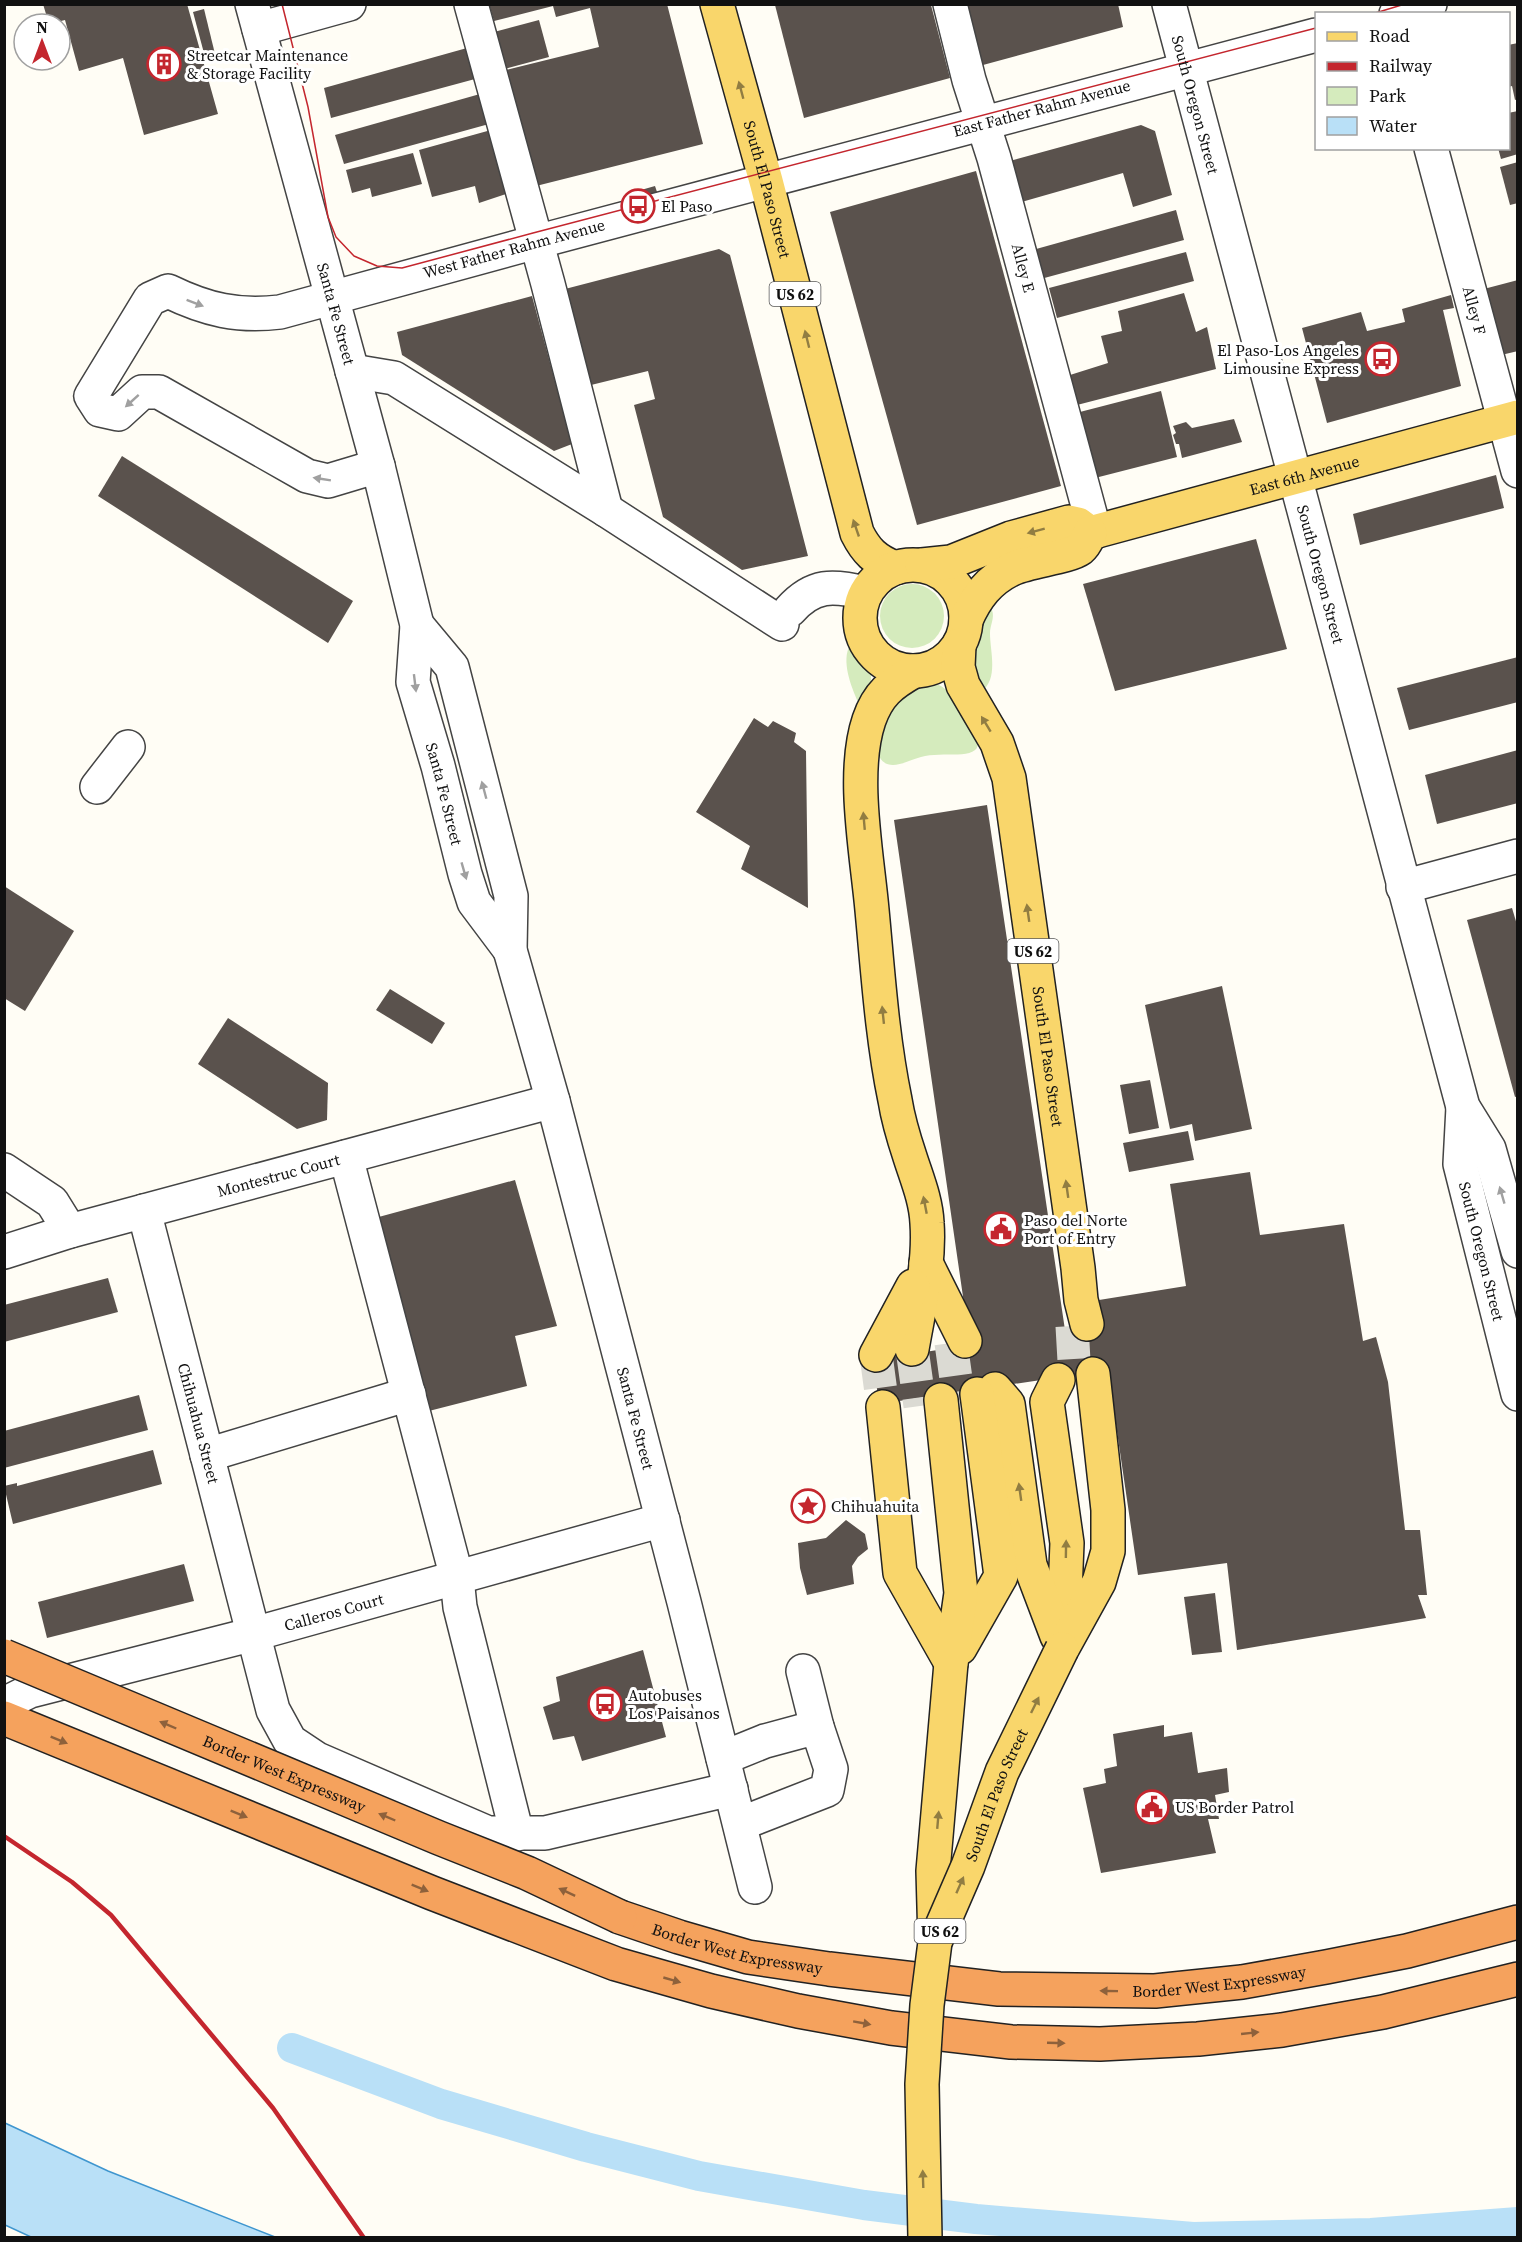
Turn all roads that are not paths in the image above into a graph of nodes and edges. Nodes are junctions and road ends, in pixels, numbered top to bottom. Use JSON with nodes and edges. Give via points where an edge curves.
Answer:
{"nodes":[{"id":1,"x":349,"y":4,"type":"edge"},
{"id":2,"x":471,"y":4,"type":"edge"},
{"id":3,"x":717,"y":4,"type":"edge"},
{"id":4,"x":950,"y":4,"type":"edge"},
{"id":5,"x":1169,"y":4,"type":"edge"},
{"id":6,"x":1430,"y":4,"type":"edge"},
{"id":7,"x":1402,"y":12,"type":"edge"},
{"id":8,"x":256,"y":17,"type":"edge"},
{"id":9,"x":1315,"y":36,"type":"edge"},
{"id":10,"x":1186,"y":70,"type":"junction"},
{"id":11,"x":984,"y":124,"type":"junction"},
{"id":12,"x":1432,"y":150,"type":"edge"},
{"id":13,"x":766,"y":181,"type":"junction"},
{"id":14,"x":536,"y":242,"type":"junction"},
{"id":15,"x":331,"y":297,"type":"junction"},
{"id":16,"x":352,"y":371,"type":"junction"},
{"id":17,"x":1511,"y":419,"type":"edge"},
{"id":18,"x":378,"y":466,"type":"junction"},
{"id":19,"x":1518,"y":471,"type":"edge"},
{"id":20,"x":1296,"y":477,"type":"junction"},
{"id":21,"x":606,"y":510,"type":"junction"},
{"id":22,"x":1092,"y":532,"type":"junction"},
{"id":23,"x":908,"y":566,"type":"junction"},
{"id":24,"x":865,"y":593,"type":"junction"},
{"id":25,"x":962,"y":633,"type":"junction"},
{"id":26,"x":914,"y":671,"type":"junction"},
{"id":27,"x":128,"y":747,"type":"dead end"},
{"id":28,"x":97,"y":787,"type":"dead end"},
{"id":29,"x":1518,"y":856,"type":"edge"},
{"id":30,"x":1403,"y":887,"type":"junction"},
{"id":31,"x":553,"y":1101,"type":"junction"},
{"id":32,"x":1463,"y":1107,"type":"junction"},
{"id":33,"x":346,"y":1156,"type":"junction"},
{"id":34,"x":4,"y":1170,"type":"edge"},
{"id":35,"x":144,"y":1211,"type":"junction"},
{"id":36,"x":70,"y":1231,"type":"junction"},
{"id":37,"x":1518,"y":1251,"type":"edge"},
{"id":38,"x":4,"y":1252,"type":"edge"},
{"id":39,"x":926,"y":1263,"type":"junction"},
{"id":40,"x":1506,"y":1300,"type":"edge"},
{"id":41,"x":1080,"y":1317,"type":"tunnel mouth"},
{"id":42,"x":409,"y":1394,"type":"junction"},
{"id":43,"x":1518,"y":1394,"type":"edge"},
{"id":44,"x":939,"y":1400,"type":"junction"},
{"id":45,"x":207,"y":1455,"type":"junction"},
{"id":46,"x":663,"y":1520,"type":"junction"},
{"id":47,"x":457,"y":1578,"type":"junction"},
{"id":48,"x":254,"y":1634,"type":"junction"},
{"id":49,"x":1062,"y":1649,"type":"junction"},
{"id":50,"x":4,"y":1656,"type":"edge"},
{"id":51,"x":951,"y":1663,"type":"junction"},
{"id":52,"x":803,"y":1671,"type":"dead end"},
{"id":53,"x":4,"y":1706,"type":"edge"},
{"id":54,"x":4,"y":1718,"type":"edge"},
{"id":55,"x":817,"y":1727,"type":"junction"},
{"id":56,"x":723,"y":1758,"type":"junction"},
{"id":57,"x":731,"y":1790,"type":"junction"},
{"id":58,"x":740,"y":1824,"type":"junction"},
{"id":59,"x":517,"y":1834,"type":"junction"},
{"id":60,"x":755,"y":1887,"type":"dead end"},
{"id":61,"x":1518,"y":1902,"type":"edge"},
{"id":62,"x":1518,"y":1922,"type":"edge"},
{"id":63,"x":935,"y":1942,"type":"junction"},
{"id":64,"x":1518,"y":1978,"type":"edge"},
{"id":65,"x":1155,"y":1991,"type":"junction"},
{"id":66,"x":925,"y":2238,"type":"edge"}],
"edges":[{"from":1,"to":8,"type":"street"},
{"from":2,"to":14,"type":"street"},
{"from":13,"to":3,"type":"main road","name":"South El Paso Street","number":"US 62","one_way":true},
{"from":4,"to":11,"type":"street","name":"Alley E"},
{"from":5,"to":10,"type":"street","name":"South Oregon Street"},
{"from":6,"to":7,"type":"street"},
{"from":8,"to":15,"type":"street","name":"Santa Fe Street"},
{"from":9,"to":10,"type":"street","name":"East Father Rahm Avenue"},
{"from":10,"to":11,"type":"street","name":"East Father Rahm Avenue"},
{"from":10,"to":20,"type":"street","name":"South Oregon Street"},
{"from":11,"to":13,"type":"street","name":"East Father Rahm Avenue"},
{"from":11,"to":22,"type":"street","name":"Alley E"},
{"from":12,"to":17,"type":"street","name":"Alley F"},
{"from":13,"to":14,"type":"street","name":"West Father Rahm Avenue"},
{"from":23,"to":13,"type":"main road","name":"South El Paso Street","number":"US 62","one_way":true,"via":[[877,561],[856,533]]},
{"from":14,"to":15,"type":"street","name":"West Father Rahm Avenue"},
{"from":14,"to":21,"type":"street"},
{"from":15,"to":16,"type":"street","name":"Santa Fe Street"},
{"from":18,"to":15,"type":"street","name":"West Father Rahm Avenue","one_way":true,"via":[[328,482],[307,476],[159,392],[142,392],[117,414],[100,410],[91,396],[150,299],[168,291],[197,305],[252,315],[280,312]]},
{"from":16,"to":18,"type":"street","name":"Santa Fe Street"},
{"from":16,"to":21,"type":"street","via":[[394,378]]},
{"from":17,"to":19,"type":"street","name":"Alley F"},
{"from":17,"to":20,"type":"main road","name":"East 6th Avenue"},
{"from":18,"to":31,"type":"street","name":"Santa Fe Street","via":[[417,625],[413,682],[465,874],[474,902],[510,950]]},
{"from":20,"to":22,"type":"main road","name":"East 6th Avenue"},
{"from":20,"to":30,"type":"street","name":"South Oregon Street"},
{"from":21,"to":24,"type":"street","via":[[786,617],[812,591],[843,588]]},
{"from":22,"to":23,"type":"main road","one_way":true,"via":[[1069,522],[1011,538],[951,562]]},
{"from":22,"to":25,"type":"main road","name":"East 6th Avenue","via":[[1078,550],[1027,563],[1000,577],[981,593]]},
{"from":23,"to":24,"type":"main road","via":[[878,578]]},
{"from":23,"to":25,"type":"main road","number":"US 62","via":[[939,571],[952,582],[965,604]]},
{"from":24,"to":26,"type":"main road","via":[[860,609],[865,642],[885,663]]},
{"from":25,"to":26,"type":"main road","via":[[949,657],[938,665]]},
{"from":41,"to":25,"type":"main road","name":"South El Paso Street","number":"US 62","one_way":true,"via":[[1078,1268],[1009,778],[997,743],[963,685],[958,667]]},
{"from":39,"to":26,"type":"main road","one_way":true,"via":[[926,1209],[895,1100],[883,1020],[862,803],[862,762],[870,718],[878,700],[892,684]]},
{"from":27,"to":28,"type":"street"},
{"from":29,"to":30,"type":"street"},
{"from":30,"to":32,"type":"street","name":"South Oregon Street"},
{"from":31,"to":33,"type":"street","name":"Montestruc Court"},
{"from":31,"to":46,"type":"street","name":"Santa Fe Street"},
{"from":37,"to":32,"type":"street","name":"South Oregon Street","one_way":true,"via":[[1489,1149]]},
{"from":32,"to":40,"type":"street","name":"South Oregon Street","via":[[1460,1164]]},
{"from":33,"to":35,"type":"street","name":"Montestruc Court"},
{"from":33,"to":42,"type":"street"},
{"from":34,"to":36,"type":"street","via":[[52,1202]]},
{"from":35,"to":36,"type":"street","name":"Montestruc Court"},
{"from":35,"to":45,"type":"street","name":"Chihuahua Street"},
{"from":36,"to":38,"type":"street","name":"Montestruc Court"},
{"from":39,"to":39,"type":"main road","via":[[922,1348]]},
{"from":40,"to":43,"type":"street","name":"South Oregon Street"},
{"from":42,"to":45,"type":"street"},
{"from":42,"to":47,"type":"street"},
{"from":49,"to":44,"type":"main road","one_way":true,"via":[[1030,1565],[1008,1404]]},
{"from":44,"to":51,"type":"main road","name":"South El Paso Street","number":"US 62","via":[[961,1593]]},
{"from":44,"to":51,"type":"main road","via":[[900,1573]]},
{"from":45,"to":48,"type":"street","name":"Chihuahua Street"},
{"from":46,"to":47,"type":"street","name":"Calleros Court"},
{"from":46,"to":56,"type":"street","name":"Santa Fe Street"},
{"from":47,"to":48,"type":"street","name":"Calleros Court"},
{"from":47,"to":59,"type":"street","via":[[460,1607]]},
{"from":48,"to":53,"type":"street","name":"Calleros Court","via":[[30,1691]]},
{"from":48,"to":59,"type":"street","name":"Chihuahua Street","via":[[273,1710],[290,1741],[317,1759],[488,1833]]},
{"from":49,"to":49,"type":"main road","name":"South El Paso Street","number":"US 62","one_way":true,"via":[[1067,1543],[1047,1402],[1075,1377],[1108,1510],[1108,1551],[1099,1582]]},
{"from":63,"to":49,"type":"main road","name":"South El Paso Street","number":"US 62","one_way":true,"bridge":true,"via":[[1002,1772]]},
{"from":65,"to":50,"type":"highway","name":"Border West Expressway","one_way":true,"bridge":true,"via":[[999,1989],[748,1957],[679,1938],[620,1917],[527,1873]]},
{"from":63,"to":51,"type":"main road","name":"South El Paso Street","number":"US 62","one_way":true,"via":[[933,1871]]},
{"from":52,"to":55,"type":"street"},
{"from":54,"to":64,"type":"highway","one_way":true,"via":[[615,1964],[711,1991],[891,2028],[1011,2042],[1100,2044],[1198,2039],[1282,2030],[1383,2012]]},
{"from":55,"to":56,"type":"street"},
{"from":55,"to":58,"type":"street","via":[[831,1769],[827,1790]]},
{"from":56,"to":57,"type":"street","name":"Santa Fe Street"},
{"from":57,"to":58,"type":"street","name":"Santa Fe Street"},
{"from":57,"to":59,"type":"street","name":"Chihuahua Street","via":[[545,1833]]},
{"from":58,"to":60,"type":"street","name":"Santa Fe Street"},
{"from":61,"to":65,"type":"highway","via":[[1323,1951],[1204,1972]]},
{"from":62,"to":65,"type":"highway","name":"Border West Expressway","via":[[1326,1968]]},
{"from":66,"to":63,"type":"main road","name":"South El Paso Street","number":"US 62","one_way":true,"bridge":true,"via":[[922,2084]]}]}
